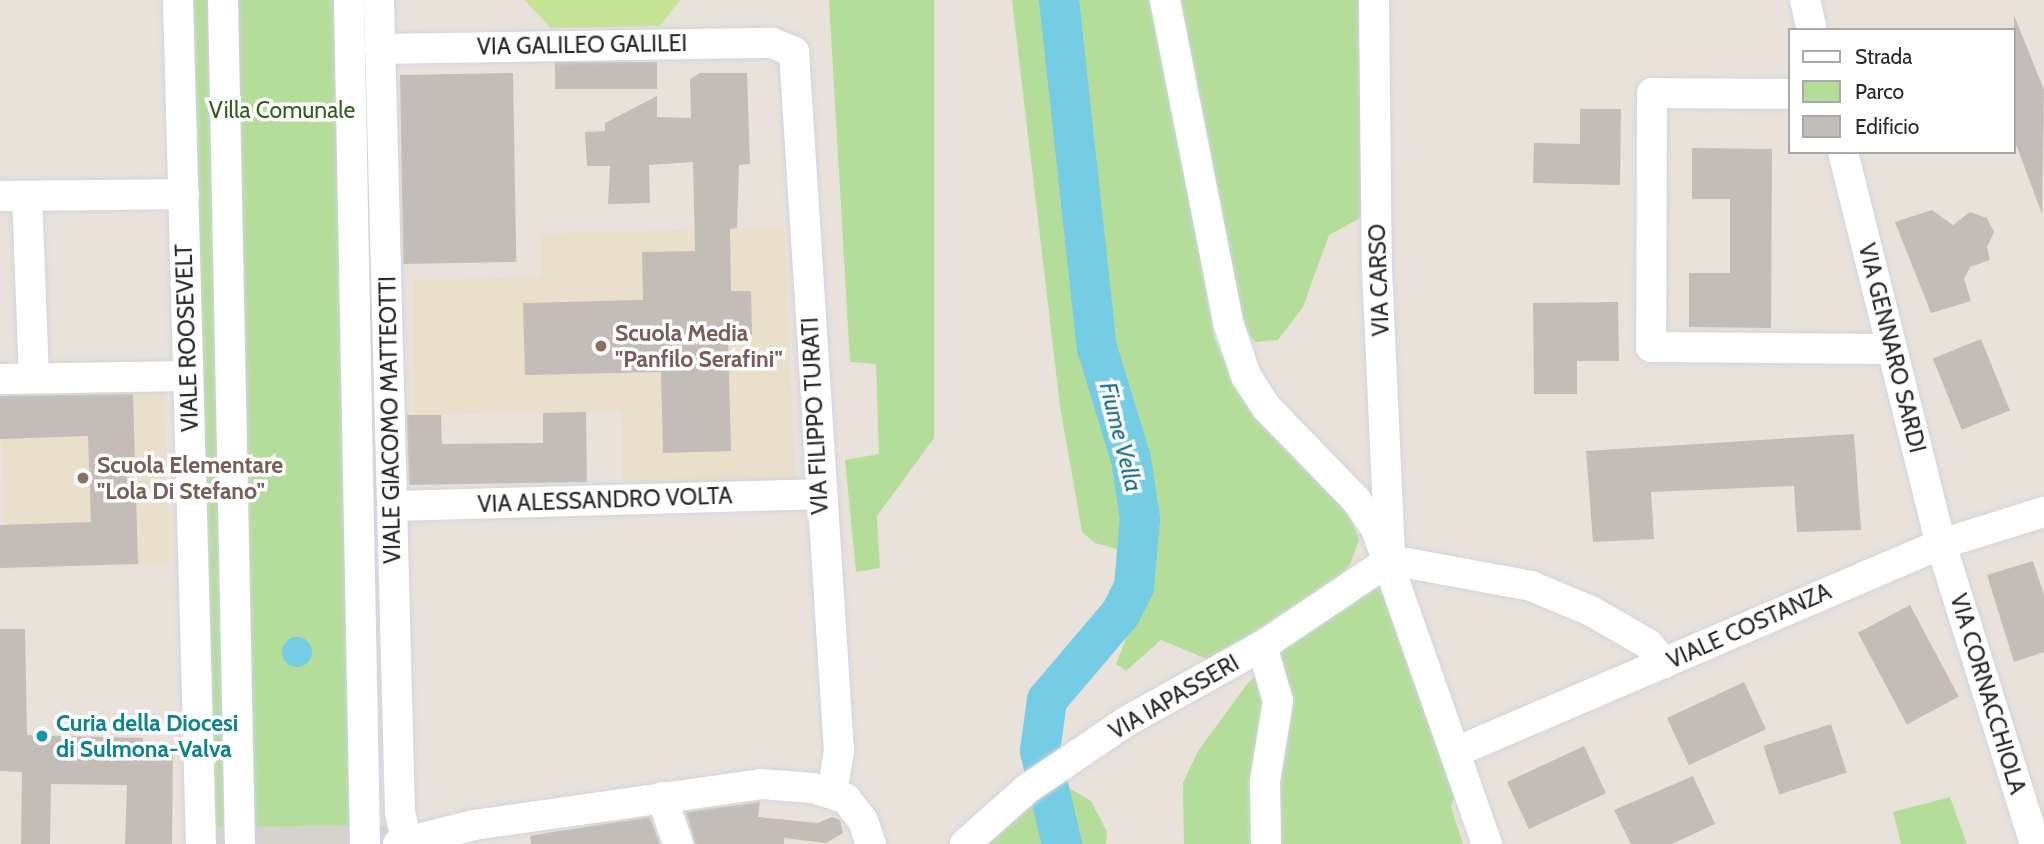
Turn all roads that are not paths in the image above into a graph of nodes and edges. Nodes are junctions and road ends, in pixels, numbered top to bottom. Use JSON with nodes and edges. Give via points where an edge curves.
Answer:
{"nodes":[{"id":1,"x":178,"y":0,"type":"edge"},
{"id":2,"x":223,"y":0,"type":"edge"},
{"id":3,"x":349,"y":0,"type":"edge"},
{"id":4,"x":379,"y":0,"type":"edge"},
{"id":5,"x":1165,"y":0,"type":"edge"},
{"id":6,"x":1374,"y":0,"type":"edge"},
{"id":7,"x":1805,"y":0,"type":"edge"},
{"id":8,"x":1812,"y":28,"type":"edge"},
{"id":9,"x":783,"y":45,"type":"joint"},
{"id":10,"x":380,"y":49,"type":"junction"},
{"id":11,"x":1788,"y":94,"type":"edge"},
{"id":12,"x":1843,"y":154,"type":"edge"},
{"id":13,"x":184,"y":194,"type":"junction"},
{"id":14,"x":14,"y":196,"type":"edge"},
{"id":15,"x":1892,"y":349,"type":"junction"},
{"id":16,"x":188,"y":376,"type":"junction"},
{"id":17,"x":34,"y":378,"type":"junction"},
{"id":18,"x":0,"y":379,"type":"edge"},
{"id":19,"x":818,"y":494,"type":"junction"},
{"id":20,"x":393,"y":506,"type":"junction"},
{"id":21,"x":2044,"y":512,"type":"edge"},
{"id":22,"x":1941,"y":544,"type":"junction"},
{"id":23,"x":1390,"y":560,"type":"junction"},
{"id":24,"x":1262,"y":646,"type":"junction"},
{"id":25,"x":1664,"y":663,"type":"junction"},
{"id":26,"x":1458,"y":751,"type":"junction"},
{"id":27,"x":832,"y":793,"type":"junction"},
{"id":28,"x":662,"y":797,"type":"junction"},
{"id":29,"x":402,"y":842,"type":"edge"},
{"id":30,"x":201,"y":844,"type":"edge"},
{"id":31,"x":240,"y":844,"type":"edge"},
{"id":32,"x":365,"y":844,"type":"edge"},
{"id":33,"x":678,"y":844,"type":"edge"},
{"id":34,"x":871,"y":844,"type":"edge"},
{"id":35,"x":965,"y":844,"type":"edge"},
{"id":36,"x":1266,"y":844,"type":"edge"},
{"id":37,"x":1487,"y":844,"type":"edge"},
{"id":38,"x":2035,"y":844,"type":"edge"}],
"edges":[{"from":1,"to":13,"type":"street","name":"VIALE ROOSEVELT"},
{"from":2,"to":31,"type":"street"},
{"from":3,"to":32,"type":"street"},
{"from":4,"to":10,"type":"street","name":"VIALE GIACOMO MATTEOTTI"},
{"from":5,"to":23,"type":"street","via":[[1229,324],[1246,376],[1267,408],[1356,500]]},
{"from":6,"to":23,"type":"street","name":"VIA CARSO","via":[[1377,269]]},
{"from":7,"to":8,"type":"street"},
{"from":9,"to":10,"type":"street","name":"VIA GALILEO GALILEI"},
{"from":9,"to":19,"type":"street","name":"VIA FILIPPO TURATI","via":[[794,52],[795,61]]},
{"from":10,"to":20,"type":"street","name":"VIALE GIACOMO MATTEOTTI"},
{"from":11,"to":15,"type":"street","via":[[1652,93],[1651,347]]},
{"from":12,"to":15,"type":"street","name":"VIA GENNARO SARDI"},
{"from":13,"to":14,"type":"street"},
{"from":13,"to":16,"type":"street","name":"VIALE ROOSEVELT"},
{"from":14,"to":17,"type":"street"},
{"from":15,"to":22,"type":"street","name":"VIA GENNARO SARDI"},
{"from":16,"to":17,"type":"street"},
{"from":16,"to":30,"type":"street","name":"VIALE ROOSEVELT"},
{"from":17,"to":18,"type":"street"},
{"from":19,"to":20,"type":"street","name":"VIA ALESSANDRO VOLTA"},
{"from":19,"to":27,"type":"street","name":"VIA FILIPPO TURATI","via":[[839,751]]},
{"from":20,"to":29,"type":"street","name":"VIALE GIACOMO MATTEOTTI"},
{"from":21,"to":22,"type":"street","name":"VIALE COSTANZA"},
{"from":22,"to":25,"type":"street","name":"VIALE COSTANZA"},
{"from":22,"to":38,"type":"street","name":"VIA CORNACCHIOLA"},
{"from":23,"to":24,"type":"street","name":"VIA IAPASSERI"},
{"from":23,"to":25,"type":"street","via":[[1531,586],[1591,611],[1647,644]]},
{"from":23,"to":26,"type":"street"},
{"from":24,"to":35,"type":"street","name":"VIA IAPASSERI","via":[[1128,721],[1027,789]]},
{"from":24,"to":36,"type":"street","via":[[1278,701],[1265,781]]},
{"from":25,"to":26,"type":"street","name":"VIALE COSTANZA"},
{"from":26,"to":37,"type":"street"},
{"from":27,"to":28,"type":"street","via":[[761,784]]},
{"from":27,"to":34,"type":"street","via":[[856,808]]},
{"from":28,"to":29,"type":"street"},
{"from":28,"to":33,"type":"street"}]}
